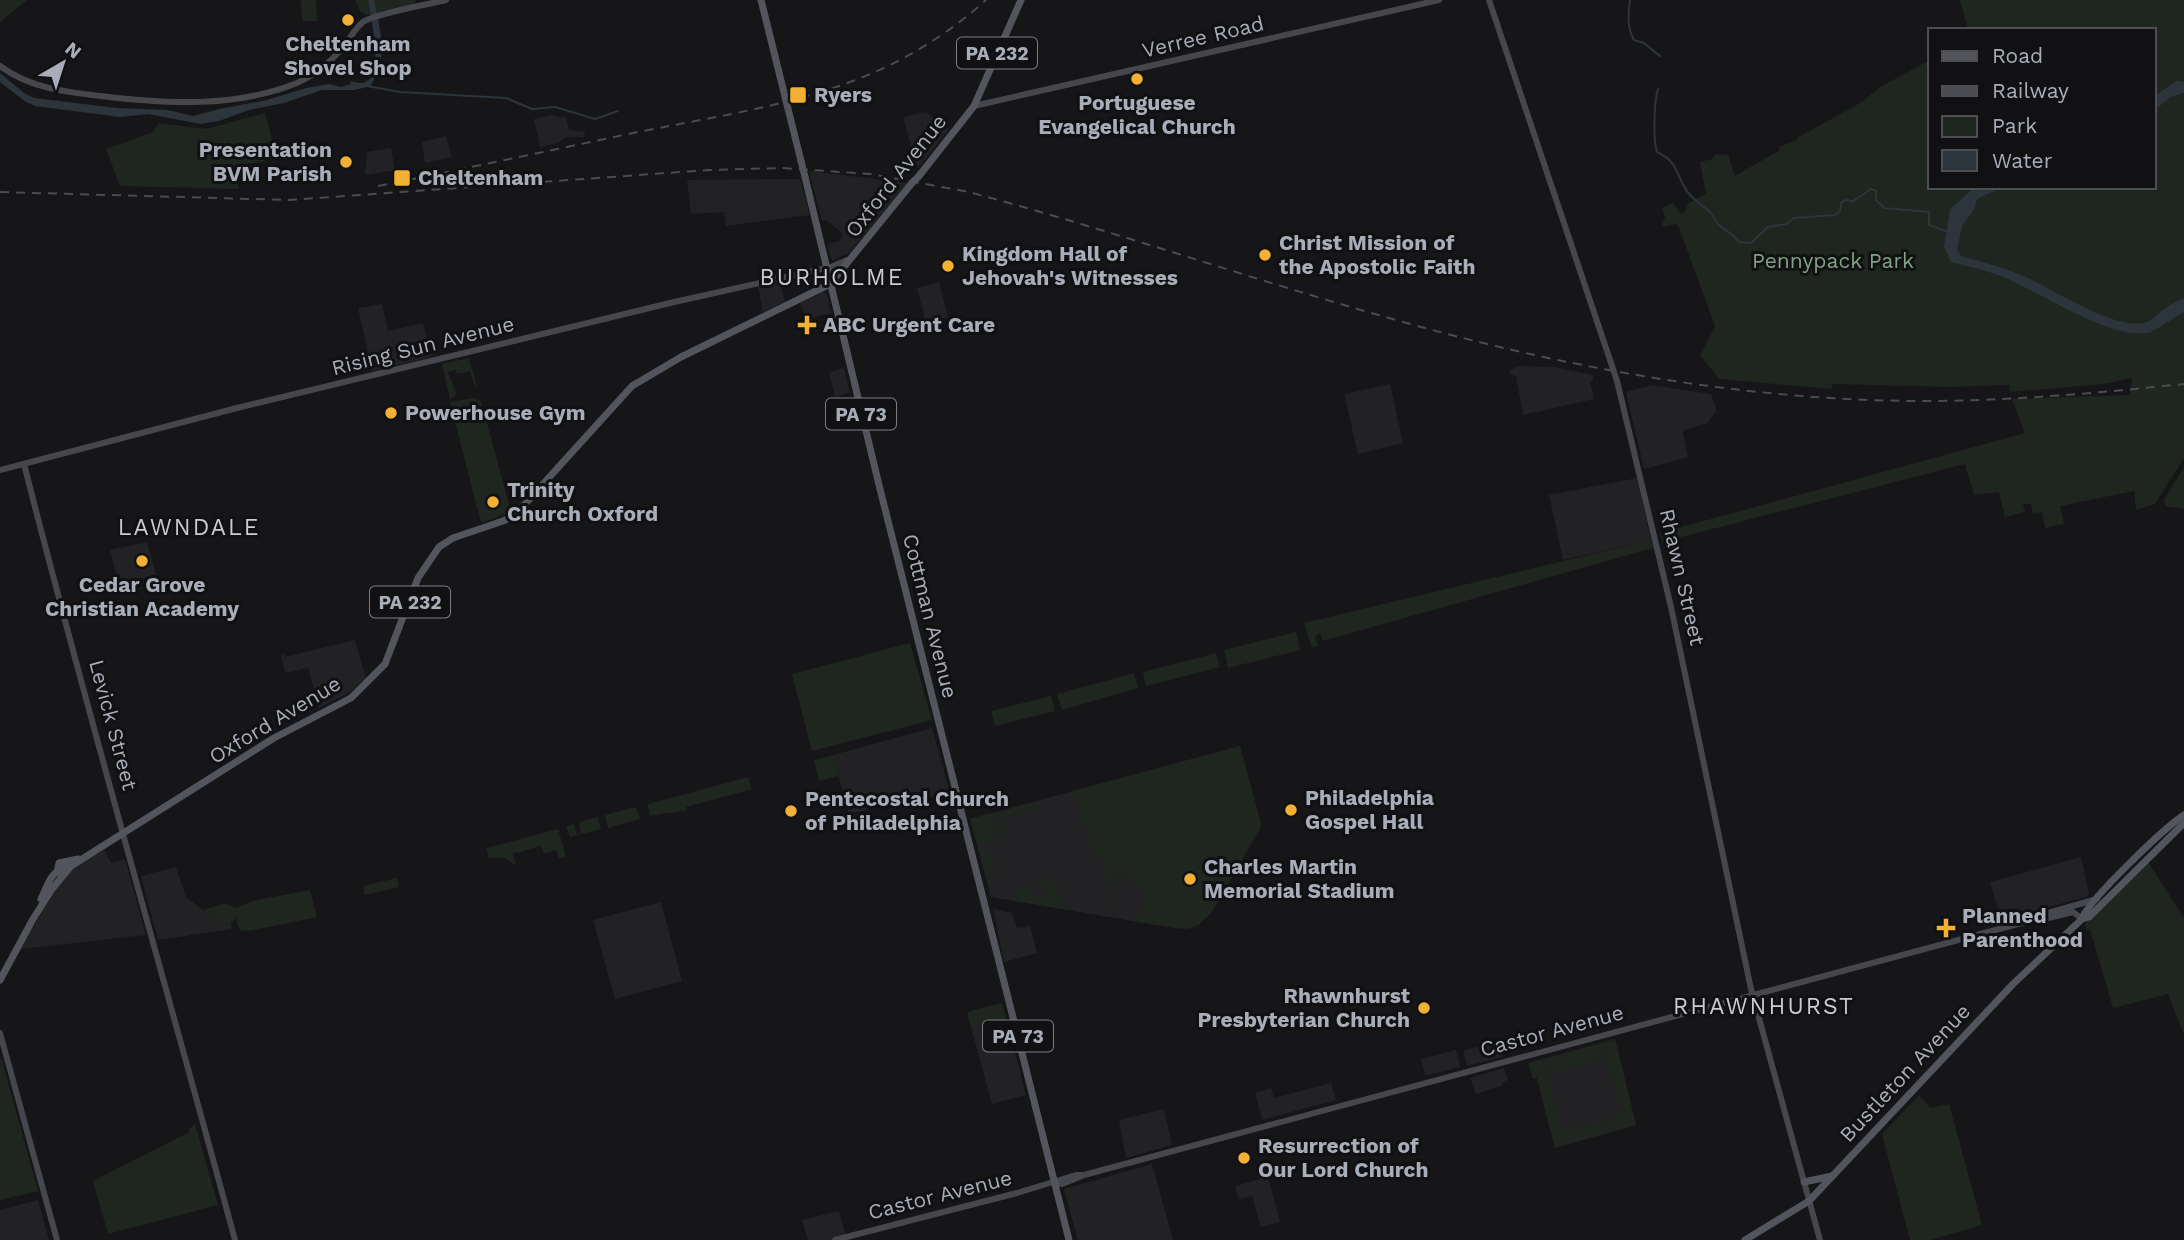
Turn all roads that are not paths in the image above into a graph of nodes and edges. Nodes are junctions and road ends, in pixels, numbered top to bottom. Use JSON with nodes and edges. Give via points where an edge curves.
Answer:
{"nodes":[{"id":1,"x":446,"y":0,"type":"edge"},
{"id":2,"x":761,"y":0,"type":"edge"},
{"id":3,"x":1021,"y":0,"type":"edge"},
{"id":4,"x":1439,"y":0,"type":"edge"},
{"id":5,"x":1489,"y":0,"type":"edge"},
{"id":6,"x":0,"y":63,"type":"edge"},
{"id":7,"x":974,"y":106,"type":"junction"},
{"id":8,"x":854,"y":257,"type":"junction"},
{"id":9,"x":826,"y":268,"type":"junction"},
{"id":10,"x":830,"y":284,"type":"junction"},
{"id":11,"x":24,"y":464,"type":"junction"},
{"id":12,"x":0,"y":470,"type":"edge"},
{"id":13,"x":2184,"y":815,"type":"edge"},
{"id":14,"x":2179,"y":824,"type":"edge"},
{"id":15,"x":123,"y":834,"type":"junction"},
{"id":16,"x":79,"y":859,"type":"junction"},
{"id":17,"x":58,"y":866,"type":"junction"},
{"id":18,"x":71,"y":866,"type":"junction"},
{"id":19,"x":47,"y":897,"type":"junction"},
{"id":20,"x":2097,"y":899,"type":"junction"},
{"id":21,"x":33,"y":919,"type":"junction"},
{"id":22,"x":2082,"y":919,"type":"junction"},
{"id":23,"x":2029,"y":921,"type":"junction"},
{"id":24,"x":0,"y":980,"type":"edge"},
{"id":25,"x":1752,"y":995,"type":"junction"},
{"id":26,"x":0,"y":1033,"type":"edge"},
{"id":27,"x":1833,"y":1176,"type":"junction"},
{"id":28,"x":1803,"y":1178,"type":"junction"},
{"id":29,"x":1054,"y":1183,"type":"junction"},
{"id":30,"x":1809,"y":1202,"type":"junction"},
{"id":31,"x":57,"y":1240,"type":"edge"},
{"id":32,"x":233,"y":1240,"type":"edge"},
{"id":33,"x":835,"y":1240,"type":"edge"},
{"id":34,"x":1069,"y":1240,"type":"edge"},
{"id":35,"x":1745,"y":1240,"type":"edge"},
{"id":36,"x":1820,"y":1240,"type":"edge"}],
"edges":[{"from":1,"to":6,"type":"main road","via":[[363,22],[344,47],[313,74],[276,90],[236,99],[184,103],[47,88]]},
{"from":2,"to":9,"type":"main road","name":"Cottman Avenue","number":"PA 73","bridge":true},
{"from":3,"to":7,"type":"main road","name":"Oxford Avenue","number":"PA 232"},
{"from":4,"to":7,"type":"main road","name":"Verree Road"},
{"from":5,"to":25,"type":"main road","name":"Rhawn Street","bridge":true,"via":[[1617,382],[1675,623]]},
{"from":7,"to":8,"type":"main road","name":"Oxford Avenue","number":"PA 232","bridge":true},
{"from":8,"to":9,"type":"main road","name":"Rising Sun Avenue"},
{"from":8,"to":10,"type":"main road","name":"Oxford Avenue","number":"PA 232"},
{"from":9,"to":10,"type":"main road","name":"Cottman Avenue","number":"PA 73"},
{"from":9,"to":11,"type":"main road","name":"Rising Sun Avenue","via":[[233,409]]},
{"from":10,"to":15,"type":"main road","name":"Oxford Avenue","number":"PA 232","via":[[632,386],[515,514],[439,547],[418,578],[385,664],[356,693],[274,738]]},
{"from":10,"to":29,"type":"main road","name":"Cottman Avenue","number":"PA 73"},
{"from":11,"to":12,"type":"main road","name":"Rising Sun Avenue"},
{"from":11,"to":15,"type":"main road","name":"Levick Street"},
{"from":13,"to":14,"type":"main road","name":"Bustleton Avenue"},
{"from":14,"to":20,"type":"main road","name":"Bustleton Avenue"},
{"from":14,"to":22,"type":"main road","name":"Bustleton Avenue"},
{"from":15,"to":16,"type":"main road","name":"Oxford Avenue","number":"PA 232"},
{"from":15,"to":32,"type":"main road","name":"Levick Street"},
{"from":16,"to":17,"type":"main road","name":"Oxford Avenue","number":"PA 232"},
{"from":16,"to":18,"type":"main road","name":"Oxford Avenue","number":"PA 232"},
{"from":17,"to":18,"type":"main road","name":"Oxford Avenue"},
{"from":17,"to":19,"type":"main road"},
{"from":17,"to":21,"type":"main road","name":"Oxford Avenue","number":"PA 232"},
{"from":18,"to":19,"type":"main road","name":"Oxford Avenue","number":"PA 232"},
{"from":19,"to":21,"type":"main road","name":"Oxford Avenue","number":"PA 232"},
{"from":20,"to":22,"type":"main road","name":"Bustleton Avenue"},
{"from":20,"to":23,"type":"main road","name":"Castor Avenue"},
{"from":21,"to":24,"type":"main road","name":"Oxford Avenue","number":"PA 232"},
{"from":22,"to":23,"type":"main road","name":"Castor Avenue","via":[[2073,912]]},
{"from":22,"to":27,"type":"main road","name":"Bustleton Avenue","via":[[2012,984]]},
{"from":23,"to":25,"type":"main road","name":"Castor Avenue"},
{"from":25,"to":28,"type":"main road","name":"Rhawn Street"},
{"from":25,"to":29,"type":"main road","name":"Castor Avenue"},
{"from":26,"to":31,"type":"main road"},
{"from":27,"to":28,"type":"main road"},
{"from":27,"to":30,"type":"main road","name":"Bustleton Avenue"},
{"from":28,"to":30,"type":"main road","name":"Rhawn Street"},
{"from":29,"to":33,"type":"main road","name":"Castor Avenue"},
{"from":29,"to":34,"type":"main road","name":"Cottman Avenue","number":"PA 73"},
{"from":30,"to":35,"type":"main road","name":"Bustleton Avenue"},
{"from":30,"to":36,"type":"main road","name":"Rhawn Street"}]}
